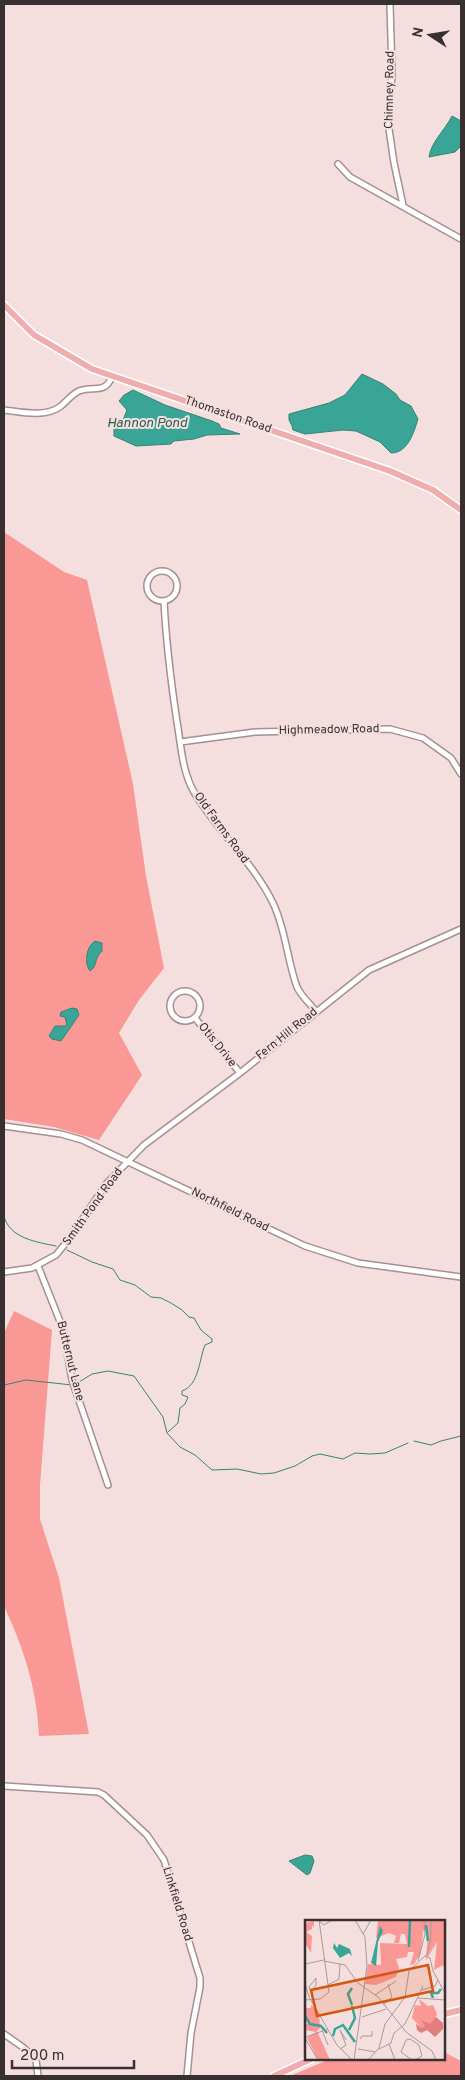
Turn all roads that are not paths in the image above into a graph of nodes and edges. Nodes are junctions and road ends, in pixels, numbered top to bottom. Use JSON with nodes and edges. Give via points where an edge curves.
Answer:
{"nodes":[{"id":1,"x":390,"y":4,"type":"edge"},
{"id":2,"x":338,"y":164,"type":"dead end"},
{"id":3,"x":403,"y":205,"type":"junction"},
{"id":4,"x":461,"y":239,"type":"edge"},
{"id":5,"x":4,"y":305,"type":"edge"},
{"id":6,"x":112,"y":377,"type":"junction"},
{"id":7,"x":4,"y":410,"type":"edge"},
{"id":8,"x":461,"y":510,"type":"edge"},
{"id":9,"x":164,"y":601,"type":"junction"},
{"id":10,"x":180,"y":742,"type":"junction"},
{"id":11,"x":461,"y":774,"type":"edge"},
{"id":12,"x":461,"y":929,"type":"edge"},
{"id":13,"x":316,"y":1011,"type":"junction"},
{"id":14,"x":195,"y":1018,"type":"junction"},
{"id":15,"x":240,"y":1073,"type":"junction"},
{"id":16,"x":4,"y":1126,"type":"edge"},
{"id":17,"x":127,"y":1161,"type":"junction"},
{"id":18,"x":38,"y":1266,"type":"junction"},
{"id":19,"x":4,"y":1272,"type":"edge"},
{"id":20,"x":461,"y":1277,"type":"edge"},
{"id":21,"x":108,"y":1485,"type":"dead end"},
{"id":22,"x":4,"y":1786,"type":"edge"},
{"id":23,"x":461,"y":2010,"type":"edge"},
{"id":24,"x":445,"y":2014,"type":"edge"},
{"id":25,"x":4,"y":2034,"type":"edge"},
{"id":26,"x":309,"y":2060,"type":"edge"},
{"id":27,"x":38,"y":2076,"type":"edge"},
{"id":28,"x":187,"y":2076,"type":"edge"},
{"id":29,"x":274,"y":2076,"type":"edge"}],
"edges":[{"from":1,"to":3,"type":"street","name":"Chimney Road","via":[[392,74],[388,122]]},
{"from":2,"to":3,"type":"street","via":[[350,177]]},
{"from":3,"to":4,"type":"street"},
{"from":5,"to":6,"type":"main road","name":"Thomaston Road","via":[[34,335],[75,360]]},
{"from":6,"to":7,"type":"street","via":[[109,384],[101,389],[79,391],[60,407],[46,413]]},
{"from":6,"to":8,"type":"main road","name":"Thomaston Road","via":[[390,470],[433,490]]},
{"from":9,"to":9,"type":"street","via":[[153,599],[147,587],[151,576],[160,571],[173,576],[176,585],[174,594]]},
{"from":9,"to":10,"type":"street","name":"Old Farms Road"},
{"from":10,"to":11,"type":"street","name":"Highmeadow Road","via":[[255,732],[390,729],[423,738],[450,758]]},
{"from":10,"to":13,"type":"street","name":"Old Farms Road","via":[[194,791],[253,871],[273,904],[298,988]]},
{"from":12,"to":13,"type":"street","name":"Fern Hill Road","via":[[370,970]]},
{"from":13,"to":15,"type":"street","name":"Fern Hill Road"},
{"from":14,"to":14,"type":"street","name":"Otis Drive","via":[[200,1008],[196,996],[185,992],[175,995],[170,1007],[174,1017],[184,1021]]},
{"from":14,"to":15,"type":"street","name":"Otis Drive"},
{"from":15,"to":17,"type":"street","name":"Fern Hill Road","via":[[144,1144]]},
{"from":16,"to":17,"type":"street","name":"Northfield Road","via":[[73,1137]]},
{"from":17,"to":18,"type":"street","name":"Smith Pond Road","via":[[96,1199],[62,1250]]},
{"from":17,"to":20,"type":"street","name":"Northfield Road","via":[[305,1246],[358,1264]]},
{"from":18,"to":19,"type":"street","name":"Smith Pond Road"},
{"from":18,"to":21,"type":"street","name":"Butternut Lane","via":[[63,1329],[74,1385]]},
{"from":22,"to":28,"type":"street","name":"Linkfield Road","via":[[84,1789],[102,1794],[147,1835],[161,1854],[200,1978]]},
{"from":23,"to":24,"type":"main road"},
{"from":25,"to":27,"type":"street","via":[[36,2060]]},
{"from":26,"to":29,"type":"main road"}]}
